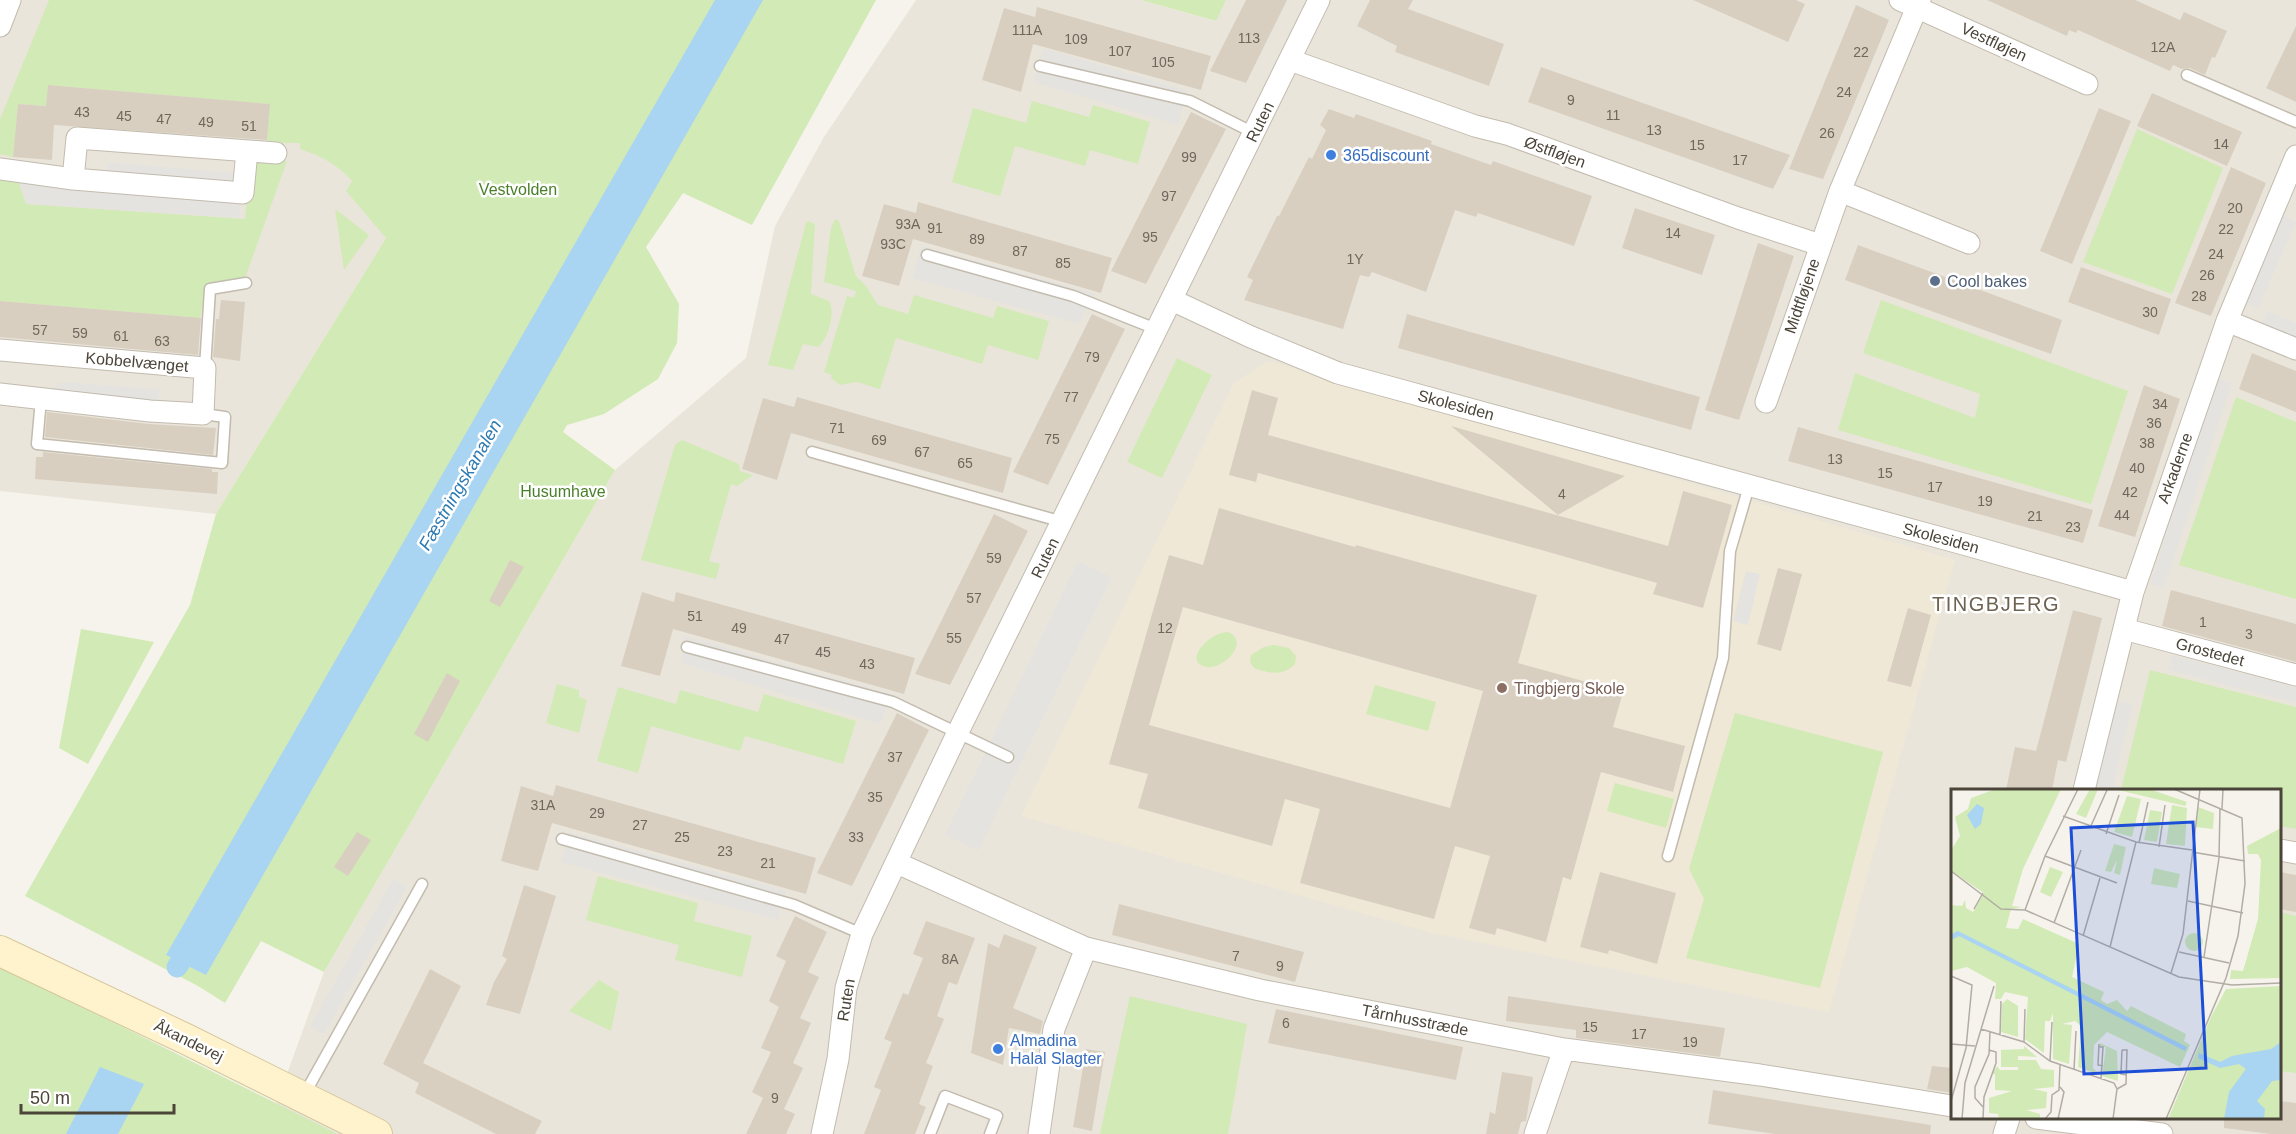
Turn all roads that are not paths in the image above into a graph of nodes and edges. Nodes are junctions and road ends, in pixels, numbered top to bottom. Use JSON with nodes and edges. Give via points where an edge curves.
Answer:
{"nodes":[{"id":1,"x":10,"y":0,"type":"edge"},
{"id":2,"x":1319,"y":0,"type":"edge"},
{"id":3,"x":1912,"y":2,"type":"edge"},
{"id":4,"x":0,"y":26,"type":"edge"},
{"id":5,"x":1290,"y":60,"type":"junction"},
{"id":6,"x":1040,"y":66,"type":"dead end"},
{"id":7,"x":2187,"y":75,"type":"dead end"},
{"id":8,"x":2087,"y":84,"type":"dead end"},
{"id":9,"x":2296,"y":122,"type":"edge"},
{"id":10,"x":1254,"y":133,"type":"junction"},
{"id":11,"x":247,"y":151,"type":"junction"},
{"id":12,"x":276,"y":153,"type":"dead end"},
{"id":13,"x":2296,"y":156,"type":"edge"},
{"id":14,"x":0,"y":169,"type":"edge"},
{"id":15,"x":73,"y":179,"type":"junction"},
{"id":16,"x":2291,"y":181,"type":"edge"},
{"id":17,"x":1840,"y":191,"type":"junction"},
{"id":18,"x":1969,"y":243,"type":"dead end"},
{"id":19,"x":1820,"y":245,"type":"junction"},
{"id":20,"x":927,"y":255,"type":"dead end"},
{"id":21,"x":246,"y":283,"type":"dead end"},
{"id":22,"x":1172,"y":300,"type":"junction"},
{"id":23,"x":2227,"y":321,"type":"junction"},
{"id":24,"x":1156,"y":329,"type":"junction"},
{"id":25,"x":2296,"y":349,"type":"edge"},
{"id":26,"x":0,"y":350,"type":"edge"},
{"id":27,"x":205,"y":368,"type":"junction"},
{"id":28,"x":0,"y":394,"type":"edge"},
{"id":29,"x":41,"y":399,"type":"junction"},
{"id":30,"x":1766,"y":402,"type":"dead end"},
{"id":31,"x":203,"y":414,"type":"junction"},
{"id":32,"x":812,"y":452,"type":"dead end"},
{"id":33,"x":1749,"y":486,"type":"junction"},
{"id":34,"x":1063,"y":522,"type":"junction"},
{"id":35,"x":2133,"y":592,"type":"junction"},
{"id":36,"x":2124,"y":629,"type":"junction"},
{"id":37,"x":687,"y":647,"type":"dead end"},
{"id":38,"x":2296,"y":675,"type":"edge"},
{"id":39,"x":958,"y":732,"type":"junction"},
{"id":40,"x":1008,"y":757,"type":"dead end"},
{"id":41,"x":2084,"y":789,"type":"edge"},
{"id":42,"x":562,"y":838,"type":"dead end"},
{"id":43,"x":2281,"y":850,"type":"edge"},
{"id":44,"x":2296,"y":853,"type":"edge"},
{"id":45,"x":1668,"y":856,"type":"dead end"},
{"id":46,"x":897,"y":863,"type":"junction"},
{"id":47,"x":422,"y":884,"type":"dead end"},
{"id":48,"x":862,"y":934,"type":"junction"},
{"id":49,"x":1086,"y":948,"type":"junction"},
{"id":50,"x":0,"y":951,"type":"edge"},
{"id":51,"x":1564,"y":1049,"type":"junction"},
{"id":52,"x":303,"y":1097,"type":"junction"},
{"id":53,"x":1951,"y":1107,"type":"edge"},
{"id":54,"x":2009,"y":1119,"type":"edge"},
{"id":55,"x":2044,"y":1119,"type":"edge"},
{"id":56,"x":377,"y":1134,"type":"edge"},
{"id":57,"x":822,"y":1134,"type":"edge"},
{"id":58,"x":930,"y":1134,"type":"edge"},
{"id":59,"x":990,"y":1134,"type":"edge"},
{"id":60,"x":1039,"y":1134,"type":"edge"},
{"id":61,"x":1535,"y":1134,"type":"edge"},
{"id":62,"x":2004,"y":1134,"type":"edge"},
{"id":63,"x":2162,"y":1134,"type":"edge"}],
"edges":[{"from":1,"to":4,"type":"street"},
{"from":2,"to":5,"type":"street","name":"Ruten"},
{"from":3,"to":8,"type":"street","name":"Vestfløjen"},
{"from":3,"to":17,"type":"street","name":"Midtfløjene"},
{"from":5,"to":10,"type":"street","name":"Ruten"},
{"from":5,"to":19,"type":"street","name":"Østfløjen"},
{"from":6,"to":10,"type":"lane","via":[[1190,101]]},
{"from":7,"to":9,"type":"lane"},
{"from":10,"to":22,"type":"street","name":"Ruten"},
{"from":11,"to":12,"type":"street"},
{"from":11,"to":15,"type":"street","via":[[77,138]]},
{"from":11,"to":15,"type":"street","via":[[243,193]]},
{"from":13,"to":16,"type":"street","name":"Arkaderne"},
{"from":14,"to":15,"type":"street"},
{"from":16,"to":23,"type":"street","name":"Arkaderne"},
{"from":17,"to":18,"type":"street"},
{"from":17,"to":19,"type":"street","name":"Midtfløjene"},
{"from":19,"to":30,"type":"street","name":"Midtfløjene"},
{"from":20,"to":24,"type":"lane","via":[[1073,296]]},
{"from":21,"to":27,"type":"lane","via":[[210,289]]},
{"from":22,"to":24,"type":"street","name":"Ruten"},
{"from":22,"to":33,"type":"street","name":"Skolesiden","via":[[1338,372]]},
{"from":23,"to":25,"type":"street"},
{"from":23,"to":35,"type":"street","name":"Arkaderne"},
{"from":24,"to":34,"type":"street","name":"Ruten"},
{"from":26,"to":27,"type":"street","name":"Kobbelvænget"},
{"from":27,"to":31,"type":"street","name":"Kobbelvænget"},
{"from":28,"to":29,"type":"street"},
{"from":29,"to":31,"type":"street"},
{"from":29,"to":31,"type":"lane","via":[[37,444],[222,463],[225,417]]},
{"from":32,"to":34,"type":"lane"},
{"from":33,"to":35,"type":"street","name":"Skolesiden"},
{"from":33,"to":45,"type":"lane","via":[[1730,552],[1723,658]]},
{"from":34,"to":39,"type":"street","name":"Ruten"},
{"from":35,"to":36,"type":"street","name":"Arkaderne"},
{"from":36,"to":38,"type":"street","name":"Grostedet"},
{"from":36,"to":41,"type":"street","name":"Arkaderne"},
{"from":37,"to":39,"type":"lane","via":[[893,702]]},
{"from":39,"to":40,"type":"lane"},
{"from":39,"to":46,"type":"street","name":"Ruten"},
{"from":42,"to":48,"type":"lane","via":[[794,905]]},
{"from":43,"to":44,"type":"street"},
{"from":46,"to":48,"type":"street","name":"Ruten"},
{"from":46,"to":49,"type":"street","name":"Tårnhusstræde"},
{"from":47,"to":52,"type":"lane"},
{"from":48,"to":57,"type":"street","name":"Ruten","via":[[846,988],[838,1059]]},
{"from":49,"to":51,"type":"street","name":"Tårnhusstræde","via":[[1260,990]]},
{"from":49,"to":60,"type":"street","via":[[1054,1029]]},
{"from":50,"to":52,"type":"street","name":"Åkandevej"},
{"from":51,"to":53,"type":"street","name":"Tårnhusstræde","via":[[1760,1075]]},
{"from":51,"to":61,"type":"street"},
{"from":52,"to":56,"type":"street","name":"Åkandevej"},
{"from":54,"to":62,"type":"street"},
{"from":55,"to":63,"type":"street"},
{"from":58,"to":59,"type":"lane","via":[[945,1095],[997,1116]]}]}
